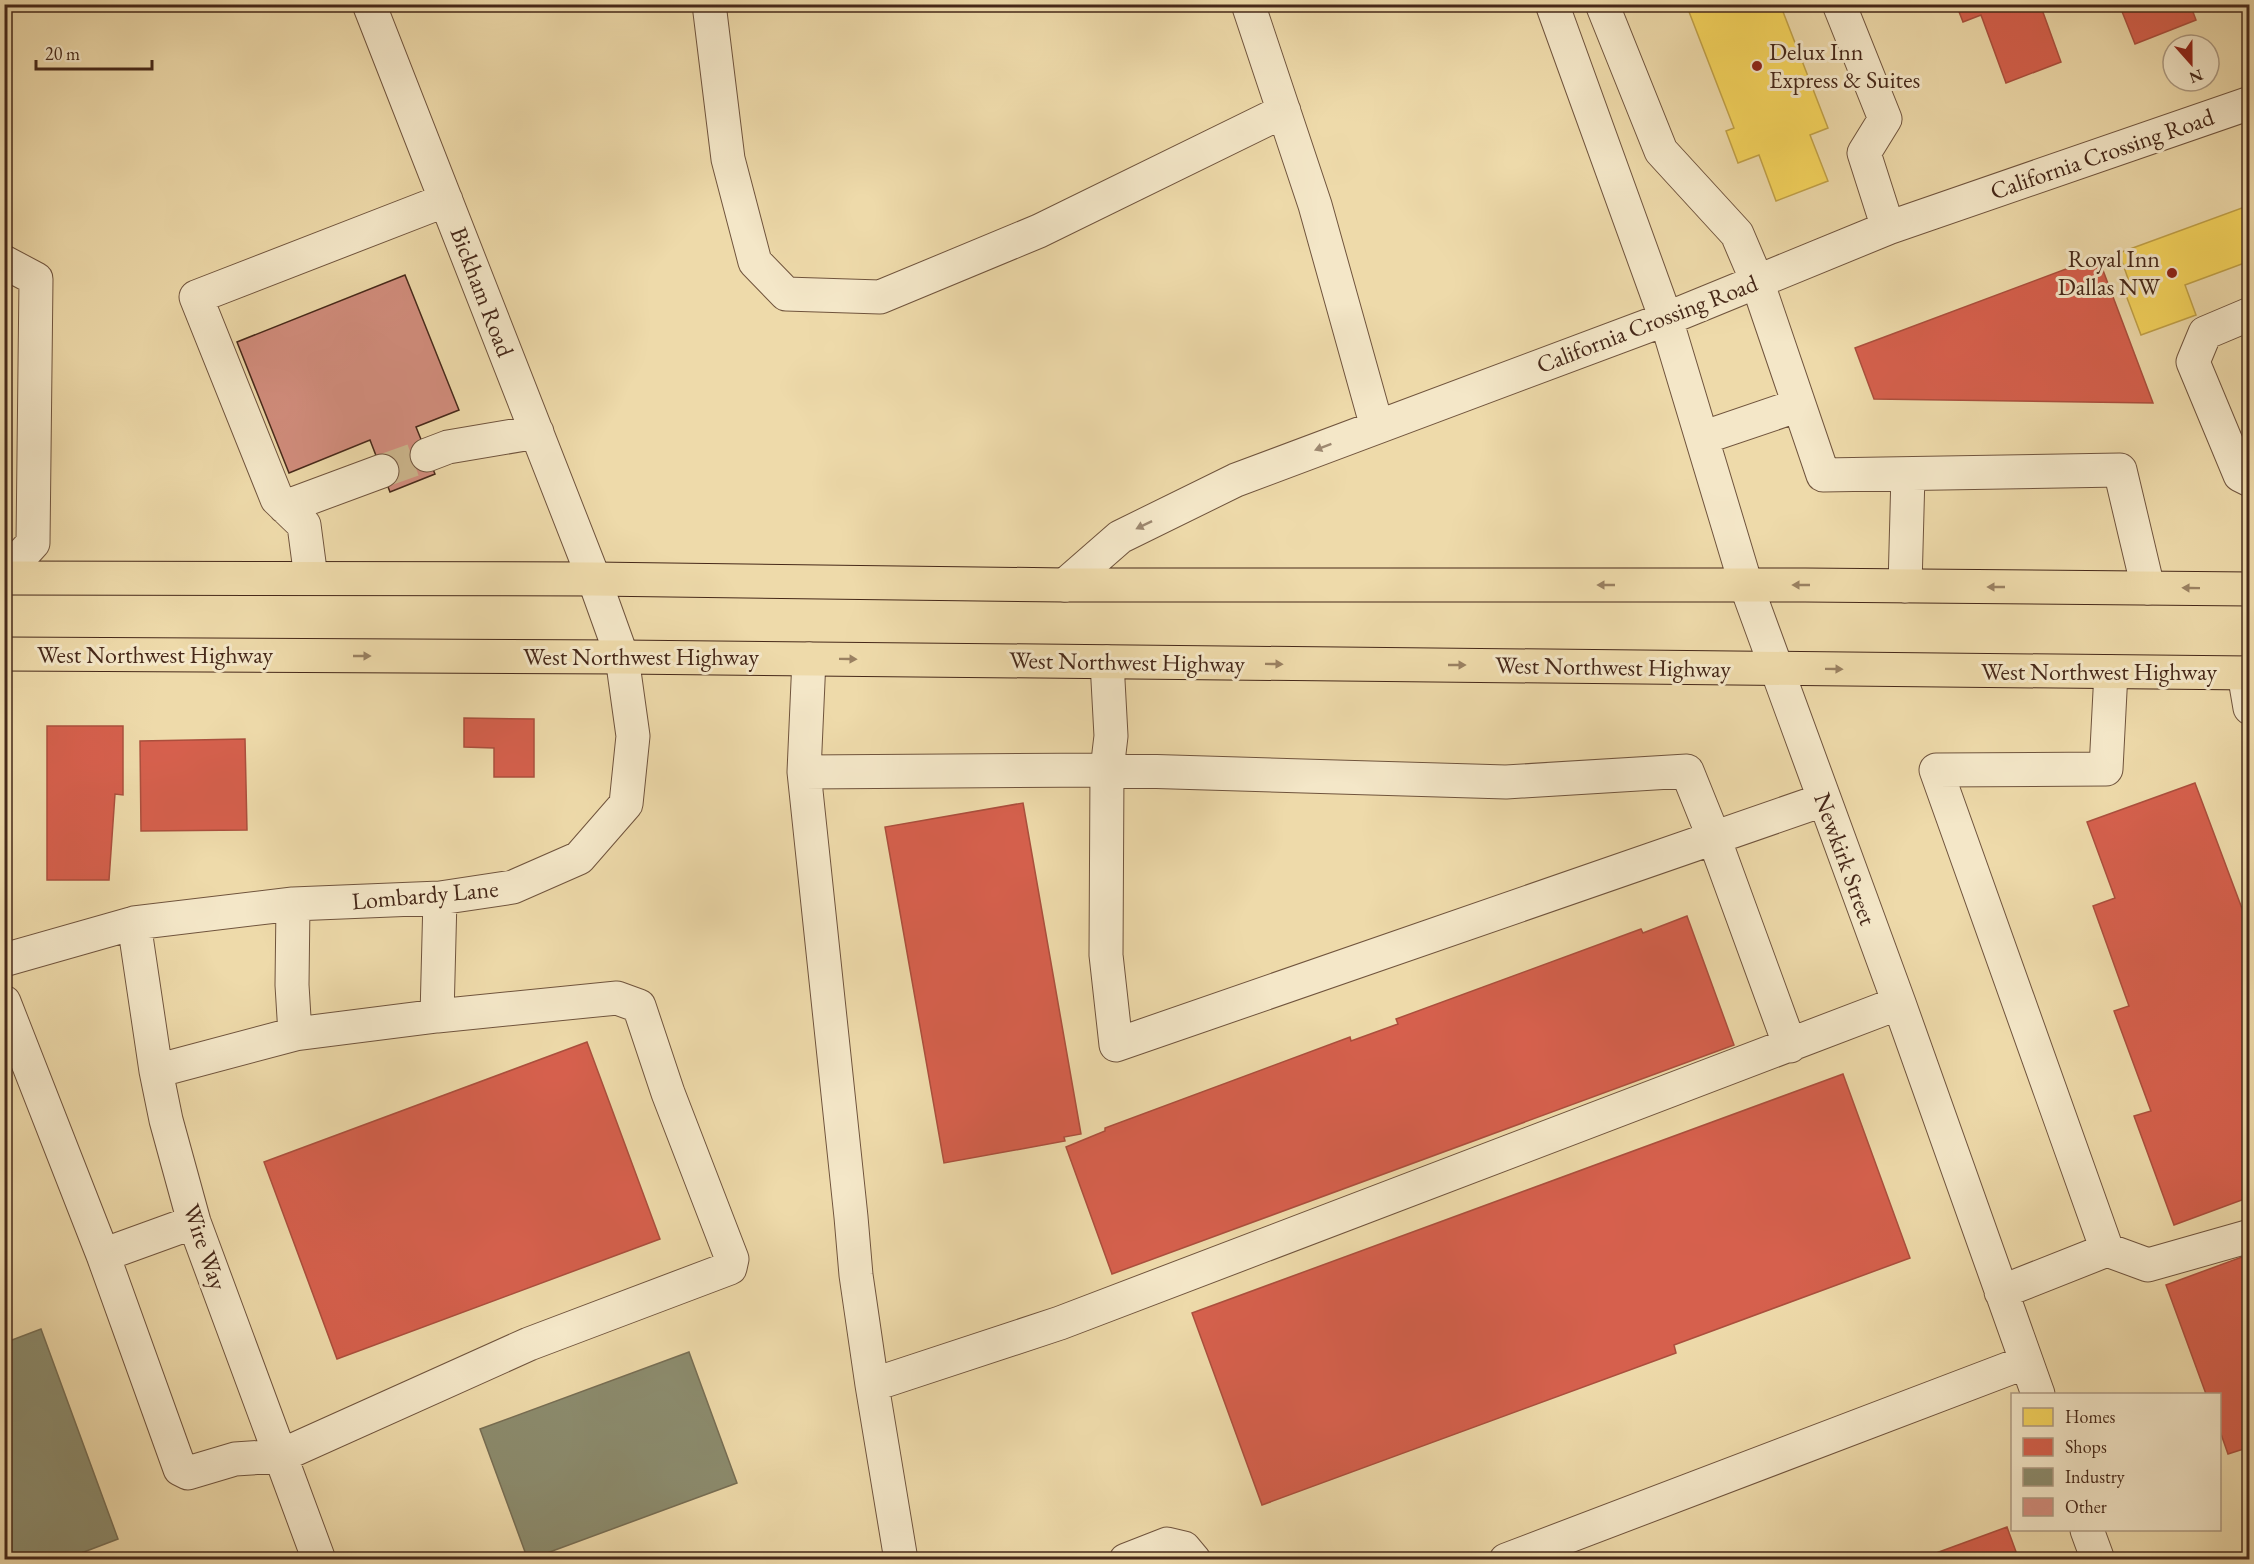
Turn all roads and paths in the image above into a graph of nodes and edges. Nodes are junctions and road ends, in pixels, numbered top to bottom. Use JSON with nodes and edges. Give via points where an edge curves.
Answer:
{"nodes":[{"id":1,"x":369,"y":4,"type":"edge"},
{"id":2,"x":709,"y":4,"type":"edge"},
{"id":3,"x":1248,"y":4,"type":"edge"},
{"id":4,"x":1551,"y":4,"type":"edge"},
{"id":5,"x":1602,"y":4,"type":"edge"},
{"id":6,"x":1839,"y":4,"type":"edge"},
{"id":7,"x":2250,"y":103,"type":"edge"},
{"id":8,"x":1284,"y":111,"type":"junction"},
{"id":9,"x":446,"y":200,"type":"junction"},
{"id":10,"x":1888,"y":228,"type":"junction"},
{"id":11,"x":4,"y":262,"type":"edge"},
{"id":12,"x":1757,"y":281,"type":"junction"},
{"id":13,"x":2250,"y":314,"type":"edge"},
{"id":14,"x":1666,"y":319,"type":"junction"},
{"id":15,"x":1800,"y":405,"type":"junction"},
{"id":16,"x":1377,"y":426,"type":"junction"},
{"id":17,"x":537,"y":432,"type":"junction"},
{"id":18,"x":1702,"y":438,"type":"junction"},
{"id":19,"x":427,"y":455,"type":"tunnel mouth"},
{"id":20,"x":382,"y":471,"type":"tunnel mouth"},
{"id":21,"x":1908,"y":474,"type":"junction"},
{"id":22,"x":2250,"y":480,"type":"edge"},
{"id":23,"x":285,"y":507,"type":"junction"},
{"id":24,"x":4,"y":577,"type":"edge"},
{"id":25,"x":311,"y":578,"type":"junction"},
{"id":26,"x":594,"y":579,"type":"junction"},
{"id":27,"x":1065,"y":585,"type":"junction"},
{"id":28,"x":1746,"y":585,"type":"junction"},
{"id":29,"x":1905,"y":586,"type":"junction"},
{"id":30,"x":2148,"y":588,"type":"junction"},
{"id":31,"x":2250,"y":589,"type":"edge"},
{"id":32,"x":4,"y":654,"type":"edge"},
{"id":33,"x":622,"y":657,"type":"junction"},
{"id":34,"x":809,"y":659,"type":"junction"},
{"id":35,"x":1107,"y":662,"type":"junction"},
{"id":36,"x":1776,"y":669,"type":"junction"},
{"id":37,"x":2111,"y":672,"type":"junction"},
{"id":38,"x":2247,"y":673,"type":"edge"},
{"id":39,"x":2250,"y":708,"type":"edge"},
{"id":40,"x":1107,"y":770,"type":"junction"},
{"id":41,"x":804,"y":771,"type":"junction"},
{"id":42,"x":1823,"y":800,"type":"junction"},
{"id":43,"x":1714,"y":838,"type":"junction"},
{"id":44,"x":440,"y":898,"type":"junction"},
{"id":45,"x":293,"y":904,"type":"junction"},
{"id":46,"x":134,"y":923,"type":"junction"},
{"id":47,"x":4,"y":960,"type":"edge"},
{"id":48,"x":4,"y":1002,"type":"edge"},
{"id":49,"x":1899,"y":1003,"type":"junction"},
{"id":50,"x":437,"y":1016,"type":"junction"},
{"id":51,"x":295,"y":1034,"type":"junction"},
{"id":52,"x":1790,"y":1046,"type":"junction"},
{"id":53,"x":156,"y":1071,"type":"junction"},
{"id":54,"x":194,"y":1221,"type":"junction"},
{"id":55,"x":2250,"y":1236,"type":"edge"},
{"id":56,"x":2107,"y":1250,"type":"junction"},
{"id":57,"x":103,"y":1255,"type":"junction"},
{"id":58,"x":2001,"y":1292,"type":"junction"},
{"id":59,"x":2026,"y":1362,"type":"junction"},
{"id":60,"x":872,"y":1384,"type":"junction"},
{"id":61,"x":2037,"y":1393,"type":"edge"},
{"id":62,"x":280,"y":1456,"type":"junction"},
{"id":63,"x":2087,"y":1531,"type":"edge"},
{"id":64,"x":319,"y":1560,"type":"edge"},
{"id":65,"x":902,"y":1560,"type":"edge"},
{"id":66,"x":1126,"y":1560,"type":"edge"},
{"id":67,"x":1194,"y":1560,"type":"edge"},
{"id":68,"x":1506,"y":1560,"type":"edge"},
{"id":69,"x":2098,"y":1560,"type":"edge"}],
"edges":[{"from":1,"to":9,"type":"street","name":"Bickham Road"},
{"from":2,"to":8,"type":"street","via":[[728,159],[755,262],[786,294],[880,297],[1039,231]]},
{"from":3,"to":8,"type":"street"},
{"from":4,"to":14,"type":"street","name":"Newkirk Street"},
{"from":5,"to":12,"type":"street","via":[[1661,151],[1737,234]]},
{"from":6,"to":10,"type":"street","via":[[1885,119],[1864,153]]},
{"from":7,"to":10,"type":"street","name":"California Crossing Road"},
{"from":8,"to":16,"type":"street","via":[[1315,205]]},
{"from":9,"to":17,"type":"street","name":"Bickham Road"},
{"from":9,"to":23,"type":"street","via":[[196,297],[277,499]]},
{"from":10,"to":12,"type":"street","name":"California Crossing Road"},
{"from":11,"to":24,"type":"street","via":[[36,279],[33,543]]},
{"from":12,"to":14,"type":"street","name":"California Crossing Road"},
{"from":12,"to":15,"type":"street"},
{"from":13,"to":22,"type":"street","via":[[2205,333],[2193,362],[2240,475]]},
{"from":14,"to":16,"type":"street","name":"California Crossing Road"},
{"from":14,"to":18,"type":"street","name":"Newkirk Street"},
{"from":15,"to":18,"type":"street"},
{"from":15,"to":21,"type":"street","via":[[1823,475]]},
{"from":16,"to":27,"type":"street","name":"California Crossing Road","one_way":true,"via":[[1236,480],[1120,537]]},
{"from":17,"to":19,"type":"street","via":[[448,447]]},
{"from":17,"to":26,"type":"street","name":"Bickham Road"},
{"from":18,"to":28,"type":"street","name":"Newkirk Street"},
{"from":20,"to":23,"type":"street"},
{"from":21,"to":29,"type":"street"},
{"from":21,"to":30,"type":"street","via":[[2120,470]]},
{"from":23,"to":25,"type":"street","via":[[304,525]]},
{"from":24,"to":25,"type":"main road"},
{"from":25,"to":26,"type":"main road"},
{"from":26,"to":27,"type":"main road"},
{"from":26,"to":33,"type":"street","name":"Lombardy Lane"},
{"from":28,"to":27,"type":"main road","one_way":true},
{"from":29,"to":28,"type":"main road","one_way":true},
{"from":28,"to":36,"type":"street","name":"Newkirk Street"},
{"from":30,"to":29,"type":"main road","one_way":true},
{"from":31,"to":30,"type":"main road","one_way":true},
{"from":32,"to":33,"type":"main road","name":"West Northwest Highway","one_way":true},
{"from":33,"to":34,"type":"main road","name":"West Northwest Highway"},
{"from":33,"to":44,"type":"street","name":"Lombardy Lane","via":[[633,736],[626,804],[579,858],[513,887]]},
{"from":34,"to":35,"type":"main road","name":"West Northwest Highway","one_way":true},
{"from":34,"to":41,"type":"street"},
{"from":35,"to":36,"type":"main road","name":"West Northwest Highway","one_way":true},
{"from":35,"to":40,"type":"street","via":[[1111,735]]},
{"from":36,"to":37,"type":"main road","name":"West Northwest Highway","one_way":true},
{"from":36,"to":42,"type":"street","name":"Newkirk Street"},
{"from":37,"to":38,"type":"main road","name":"West Northwest Highway"},
{"from":37,"to":56,"type":"street","via":[[2106,769],[1936,770]]},
{"from":38,"to":39,"type":"street"},
{"from":40,"to":41,"type":"street"},
{"from":40,"to":43,"type":"street","via":[[1506,782],[1687,771]]},
{"from":40,"to":43,"type":"street","via":[[1106,955],[1116,1045]]},
{"from":41,"to":60,"type":"street","via":[[856,1275]]},
{"from":42,"to":43,"type":"street"},
{"from":42,"to":49,"type":"street","name":"Newkirk Street"},
{"from":43,"to":52,"type":"street"},
{"from":44,"to":45,"type":"street","name":"Lombardy Lane"},
{"from":44,"to":50,"type":"street"},
{"from":45,"to":46,"type":"street","name":"Lombardy Lane"},
{"from":45,"to":51,"type":"street"},
{"from":46,"to":47,"type":"street","name":"Lombardy Lane"},
{"from":46,"to":53,"type":"street","name":"Wire Way"},
{"from":48,"to":57,"type":"street"},
{"from":49,"to":52,"type":"street"},
{"from":49,"to":58,"type":"street","name":"Newkirk Street"},
{"from":50,"to":51,"type":"street"},
{"from":50,"to":62,"type":"street","via":[[617,998],[639,1005],[668,1093],[732,1259],[730,1268],[529,1344]]},
{"from":51,"to":53,"type":"street"},
{"from":52,"to":60,"type":"street","via":[[1060,1323]]},
{"from":53,"to":54,"type":"street","name":"Wire Way"},
{"from":54,"to":57,"type":"street"},
{"from":54,"to":62,"type":"street","name":"Wire Way"},
{"from":55,"to":56,"type":"street","via":[[2148,1265]]},
{"from":56,"to":58,"type":"street"},
{"from":57,"to":62,"type":"street","via":[[180,1469],[188,1473],[235,1459]]},
{"from":58,"to":59,"type":"street","name":"Newkirk Street"},
{"from":59,"to":61,"type":"street","name":"Newkirk Street"},
{"from":59,"to":68,"type":"street"},
{"from":60,"to":65,"type":"street"},
{"from":62,"to":64,"type":"street","name":"Wire Way"},
{"from":63,"to":69,"type":"street"},
{"from":66,"to":67,"type":"street","via":[[1167,1544],[1184,1548]]}]}
